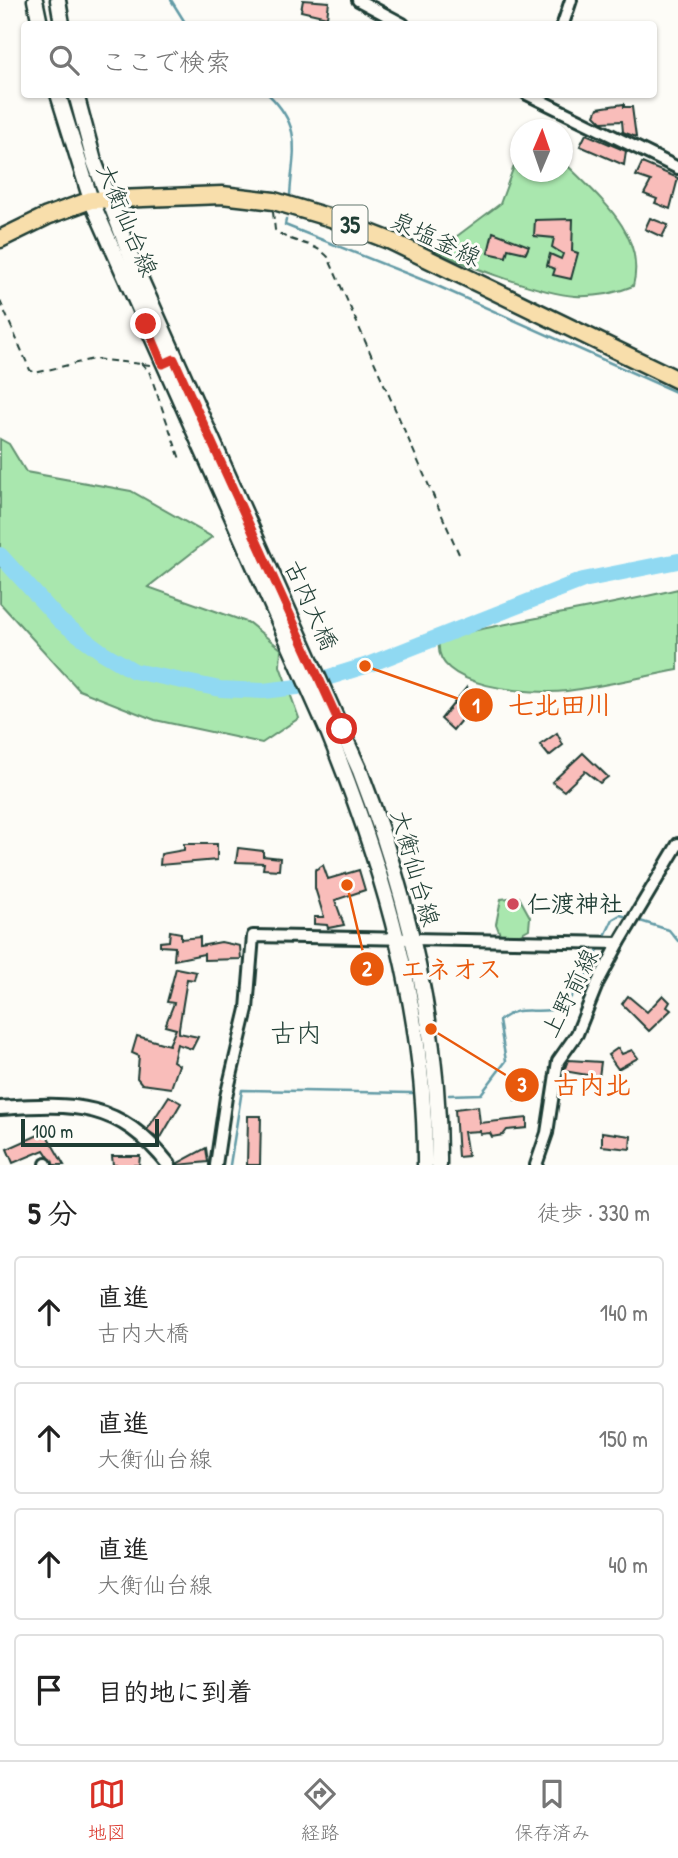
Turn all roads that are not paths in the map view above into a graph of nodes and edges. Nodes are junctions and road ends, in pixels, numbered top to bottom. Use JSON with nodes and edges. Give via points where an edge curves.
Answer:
{"nodes":[{"id":1,"x":35,"y":0,"type":"edge"},
{"id":2,"x":58,"y":0,"type":"edge"},
{"id":3,"x":358,"y":0,"type":"edge"},
{"id":4,"x":571,"y":0,"type":"edge"},
{"id":5,"x":39,"y":21,"type":"edge"},
{"id":6,"x":62,"y":21,"type":"edge"},
{"id":7,"x":397,"y":21,"type":"edge"},
{"id":8,"x":564,"y":21,"type":"edge"},
{"id":9,"x":59,"y":98,"type":"edge"},
{"id":10,"x":77,"y":98,"type":"edge"},
{"id":11,"x":539,"y":98,"type":"edge"},
{"id":12,"x":678,"y":168,"type":"edge"},
{"id":13,"x":108,"y":198,"type":"junction"},
{"id":14,"x":91,"y":200,"type":"junction"},
{"id":15,"x":0,"y":239,"type":"edge"},
{"id":16,"x":678,"y":380,"type":"edge"},
{"id":17,"x":255,"y":552,"type":"junction"},
{"id":18,"x":332,"y":725,"type":"joint"},
{"id":19,"x":678,"y":844,"type":"edge"},
{"id":20,"x":405,"y":939,"type":"junction"},
{"id":21,"x":613,"y":943,"type":"junction"},
{"id":22,"x":0,"y":1108,"type":"edge"},
{"id":23,"x":169,"y":1165,"type":"edge"},
{"id":24,"x":216,"y":1165,"type":"edge"},
{"id":25,"x":425,"y":1165,"type":"edge"},
{"id":26,"x":439,"y":1165,"type":"edge"},
{"id":27,"x":537,"y":1165,"type":"edge"}],
"edges":[{"from":1,"to":5,"type":"main road"},
{"from":2,"to":6,"type":"main road"},
{"from":3,"to":7,"type":"street"},
{"from":4,"to":8,"type":"street"},
{"from":9,"to":14,"type":"main road","name":"大衡仙台線"},
{"from":10,"to":13,"type":"main road","name":"大衡仙台線"},
{"from":11,"to":12,"type":"street"},
{"from":13,"to":14,"type":"main road","name":"泉塩釜線","number":"35"},
{"from":13,"to":16,"type":"main road","name":"泉塩釜線","number":"35","via":[[222,195],[274,201],[331,218],[391,241]]},
{"from":13,"to":17,"type":"main road","name":"大衡仙台線"},
{"from":14,"to":15,"type":"main road","name":"泉塩釜線","number":"35"},
{"from":14,"to":17,"type":"main road","name":"大衡仙台線","via":[[163,364]]},
{"from":17,"to":18,"type":"main road","name":"古内大橋"},
{"from":18,"to":20,"type":"main road","name":"大衡仙台線","via":[[385,838]]},
{"from":19,"to":21,"type":"street","name":"上野前線","via":[[631,924]]},
{"from":20,"to":21,"type":"street"},
{"from":20,"to":24,"type":"street","via":[[253,936],[247,1009]]},
{"from":20,"to":25,"type":"main road","name":"大衡仙台線"},
{"from":20,"to":26,"type":"main road","name":"大衡仙台線","via":[[432,1056]]},
{"from":21,"to":27,"type":"street","name":"上野前線","via":[[577,1034],[558,1062]]},
{"from":22,"to":23,"type":"street","via":[[68,1104],[98,1111],[143,1136]]}]}
